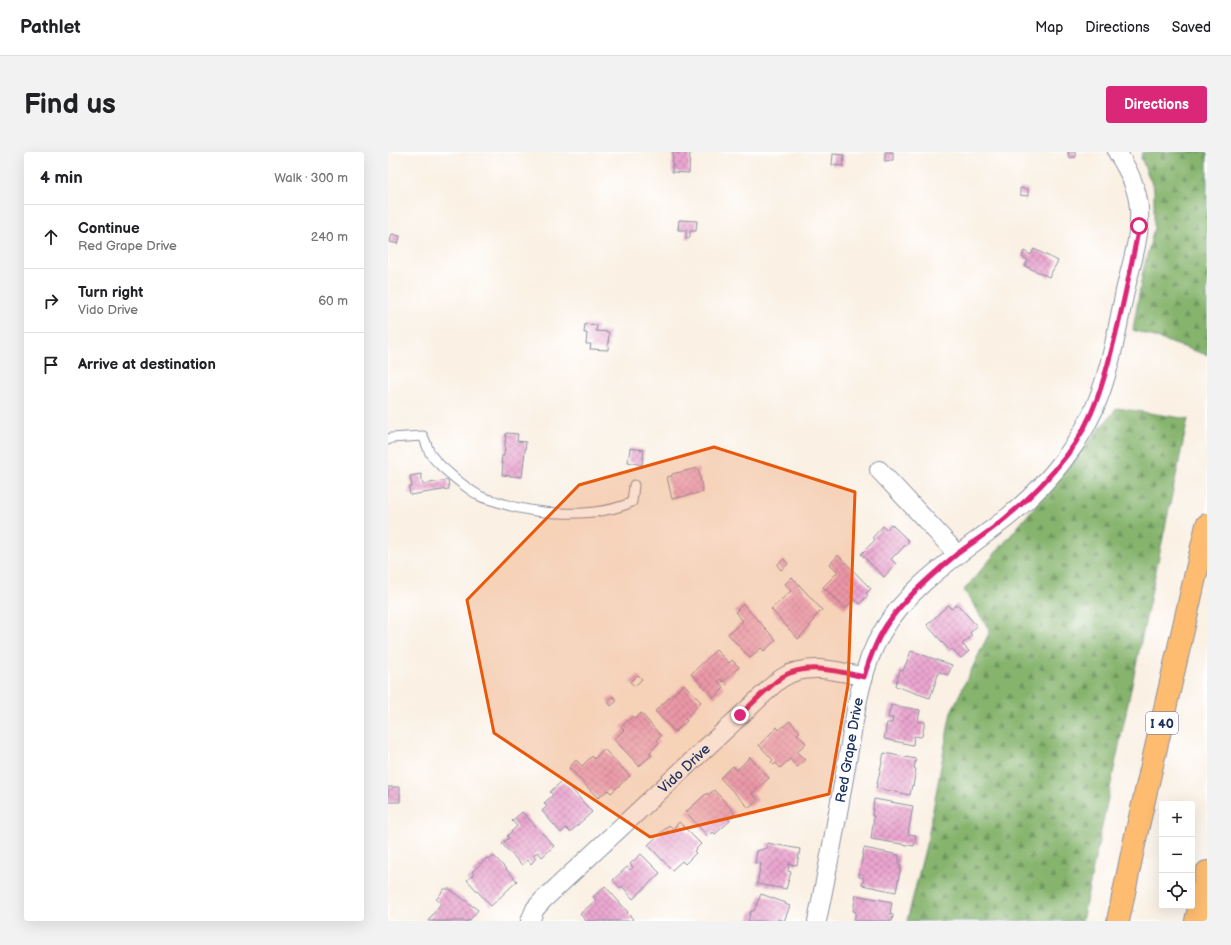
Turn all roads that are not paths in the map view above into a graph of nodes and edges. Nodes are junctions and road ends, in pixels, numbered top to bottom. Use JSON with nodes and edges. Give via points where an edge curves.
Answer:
{"nodes":[{"id":1,"x":1117,"y":152,"type":"edge"},
{"id":2,"x":388,"y":440,"type":"edge"},
{"id":3,"x":879,"y":470,"type":"dead end"},
{"id":4,"x":634,"y":485,"type":"dead end"},
{"id":5,"x":1207,"y":525,"type":"edge"},
{"id":6,"x":956,"y":555,"type":"junction"},
{"id":7,"x":864,"y":677,"type":"junction"},
{"id":8,"x":1207,"y":872,"type":"edge"},
{"id":9,"x":530,"y":921,"type":"edge"},
{"id":10,"x":817,"y":921,"type":"edge"},
{"id":11,"x":1118,"y":921,"type":"edge"},
{"id":12,"x":1196,"y":921,"type":"edge"}],
"edges":[{"from":1,"to":6,"type":"street","name":"Red Grape Drive","via":[[1136,190],[1139,226],[1100,393],[1082,432],[1043,484],[1009,516]]},
{"from":2,"to":4,"type":"lane","via":[[423,436],[431,455],[454,477],[481,496],[512,507],[549,513],[580,513],[620,508],[632,502]]},
{"from":3,"to":6,"type":"street"},
{"from":5,"to":11,"type":"highway","number":"I 40"},
{"from":6,"to":7,"type":"street","name":"Red Grape Drive","via":[[914,593],[889,621],[872,652]]},
{"from":7,"to":9,"type":"street","name":"Vido Drive","via":[[807,669],[782,677],[543,900]]},
{"from":7,"to":10,"type":"street","name":"Red Grape Drive"},
{"from":8,"to":12,"type":"highway"}]}
